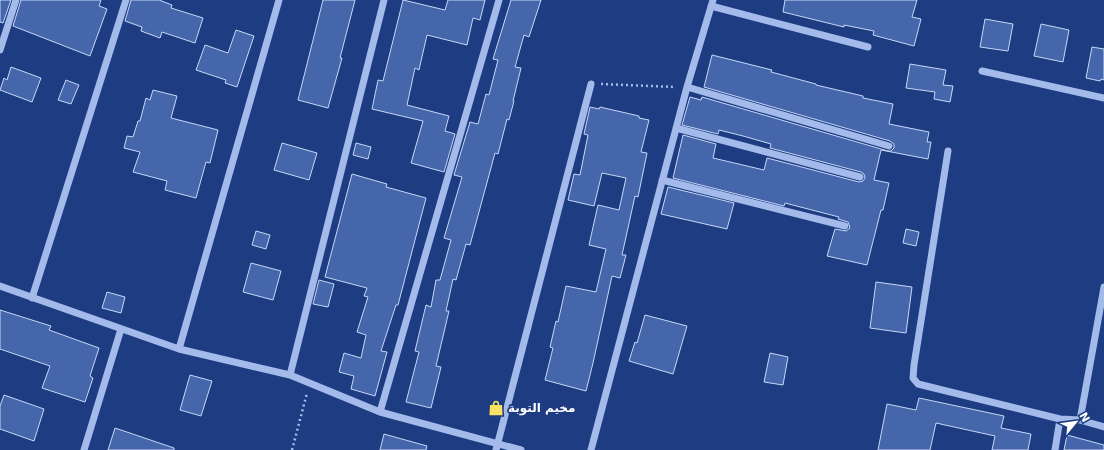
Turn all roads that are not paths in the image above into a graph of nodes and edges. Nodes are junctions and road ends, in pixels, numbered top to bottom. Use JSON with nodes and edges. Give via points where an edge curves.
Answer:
{"nodes":[{"id":1,"x":16,"y":0,"type":"edge"},
{"id":2,"x":126,"y":0,"type":"edge"},
{"id":3,"x":279,"y":0,"type":"edge"},
{"id":4,"x":384,"y":0,"type":"edge"},
{"id":5,"x":499,"y":0,"type":"edge"},
{"id":6,"x":712,"y":3,"type":"edge"},
{"id":7,"x":868,"y":47,"type":"dead end"},
{"id":8,"x":0,"y":50,"type":"edge"},
{"id":9,"x":982,"y":71,"type":"dead end"},
{"id":10,"x":591,"y":84,"type":"road end"},
{"id":11,"x":687,"y":87,"type":"junction"},
{"id":12,"x":1104,"y":98,"type":"edge"},
{"id":13,"x":676,"y":128,"type":"junction"},
{"id":14,"x":889,"y":146,"type":"dead end"},
{"id":15,"x":948,"y":151,"type":"dead end"},
{"id":16,"x":860,"y":177,"type":"dead end"},
{"id":17,"x":662,"y":180,"type":"junction"},
{"id":18,"x":845,"y":226,"type":"dead end"},
{"id":19,"x":0,"y":286,"type":"edge"},
{"id":20,"x":1104,"y":287,"type":"edge"},
{"id":21,"x":32,"y":298,"type":"junction"},
{"id":22,"x":121,"y":329,"type":"junction"},
{"id":23,"x":179,"y":349,"type":"junction"},
{"id":24,"x":290,"y":375,"type":"junction"},
{"id":25,"x":380,"y":412,"type":"junction"},
{"id":26,"x":1060,"y":419,"type":"junction"},
{"id":27,"x":1080,"y":420,"type":"junction"},
{"id":28,"x":1104,"y":427,"type":"edge"},
{"id":29,"x":497,"y":447,"type":"edge"},
{"id":30,"x":84,"y":450,"type":"edge"},
{"id":31,"x":521,"y":450,"type":"edge"},
{"id":32,"x":591,"y":450,"type":"edge"},
{"id":33,"x":1055,"y":450,"type":"edge"}],
"edges":[{"from":1,"to":8,"type":"street"},
{"from":2,"to":21,"type":"street"},
{"from":3,"to":23,"type":"street"},
{"from":4,"to":24,"type":"street"},
{"from":5,"to":25,"type":"street"},
{"from":6,"to":7,"type":"street"},
{"from":6,"to":11,"type":"street"},
{"from":9,"to":12,"type":"street"},
{"from":10,"to":29,"type":"street"},
{"from":11,"to":13,"type":"street"},
{"from":11,"to":14,"type":"street"},
{"from":13,"to":16,"type":"street"},
{"from":13,"to":17,"type":"street"},
{"from":15,"to":26,"type":"street","via":[[913,378],[918,384]]},
{"from":17,"to":18,"type":"street"},
{"from":17,"to":32,"type":"street"},
{"from":19,"to":21,"type":"street"},
{"from":20,"to":27,"type":"street"},
{"from":21,"to":22,"type":"street"},
{"from":22,"to":23,"type":"street"},
{"from":22,"to":30,"type":"street"},
{"from":23,"to":24,"type":"street"},
{"from":24,"to":25,"type":"street"},
{"from":25,"to":29,"type":"street"},
{"from":26,"to":27,"type":"street"},
{"from":26,"to":33,"type":"street"},
{"from":27,"to":28,"type":"street"},
{"from":29,"to":31,"type":"street"}]}
